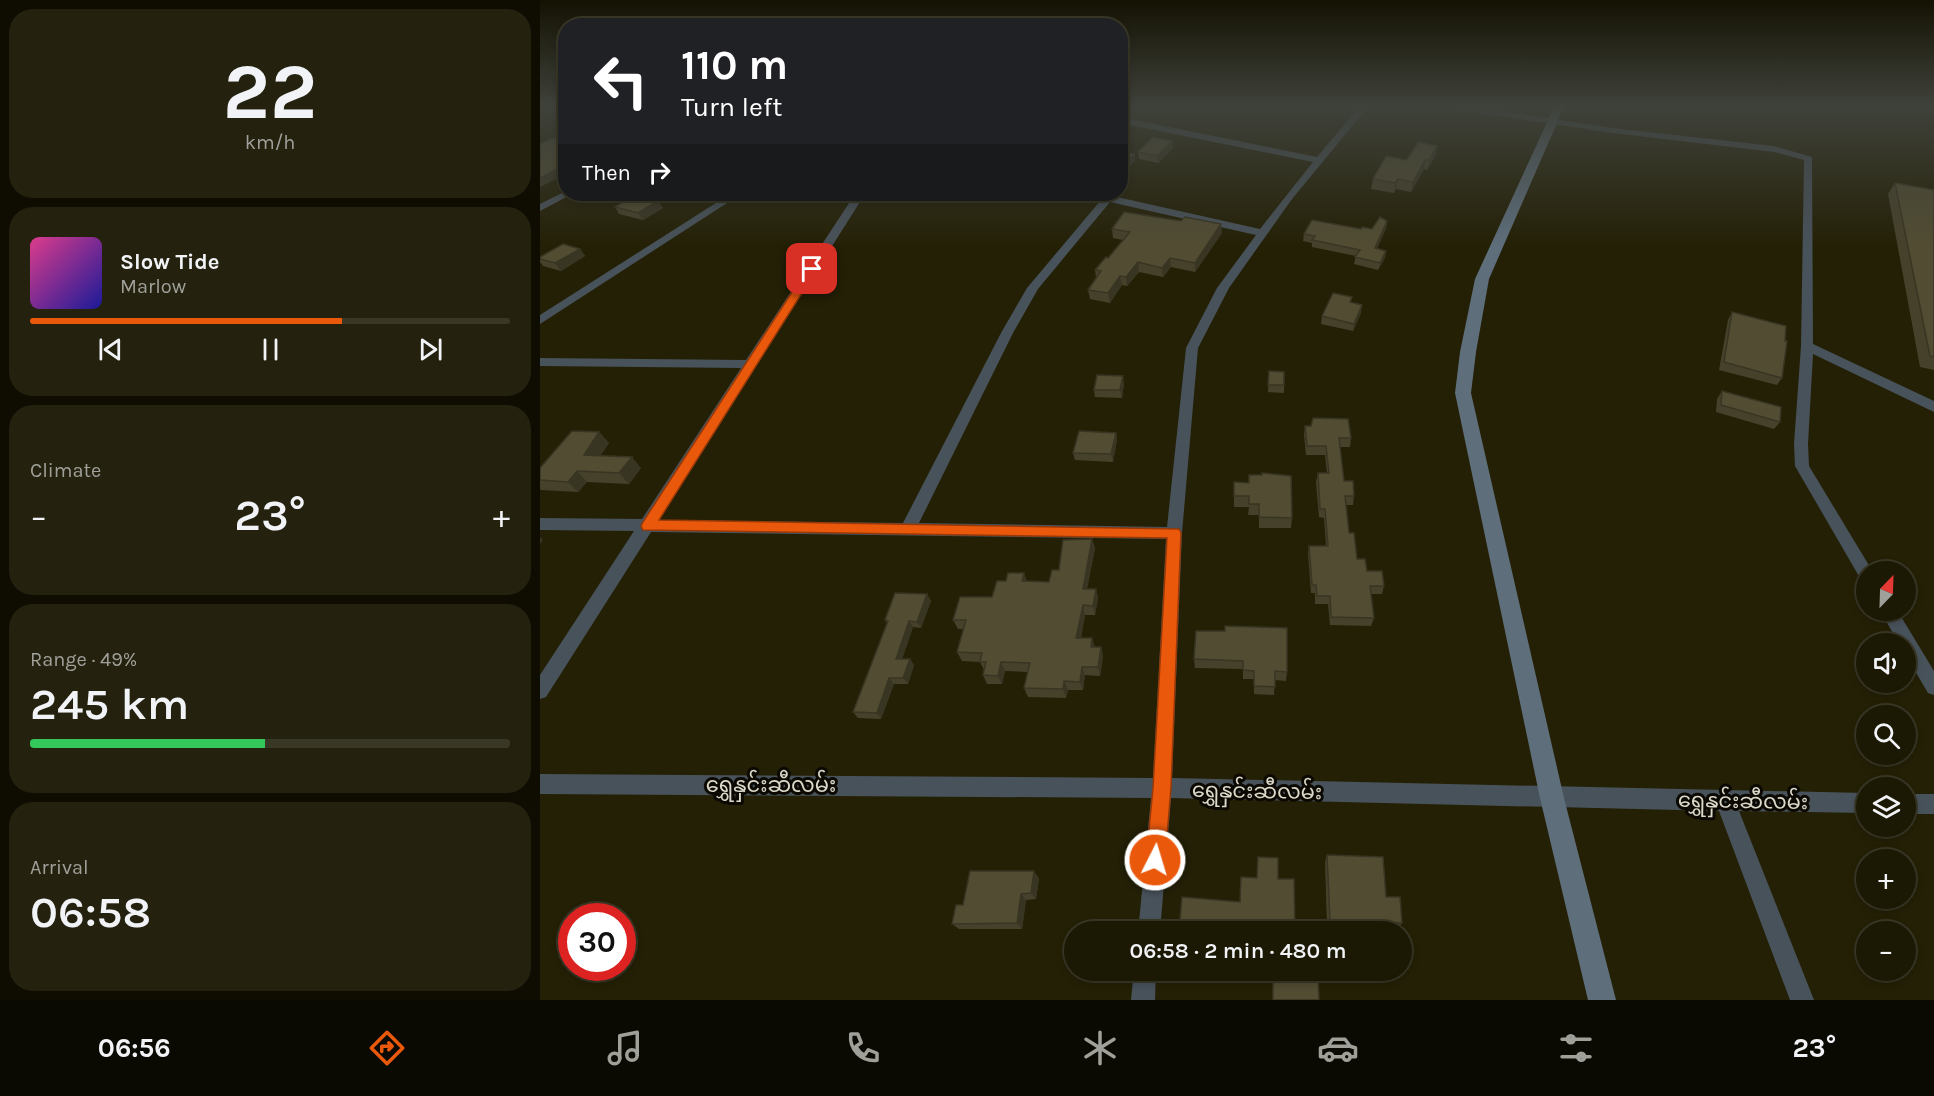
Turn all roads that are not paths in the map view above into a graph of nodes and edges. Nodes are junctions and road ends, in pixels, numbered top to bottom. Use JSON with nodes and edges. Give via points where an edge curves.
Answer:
{"nodes":[{"id":1,"x":1287,"y":154,"type":"edge"},
{"id":2,"x":1323,"y":154,"type":"edge"},
{"id":3,"x":1539,"y":154,"type":"edge"},
{"id":4,"x":1790,"y":154,"type":"edge"},
{"id":5,"x":1318,"y":160,"type":"junction"},
{"id":6,"x":558,"y":199,"type":"edge"},
{"id":7,"x":725,"y":201,"type":"edge"},
{"id":8,"x":856,"y":201,"type":"edge"},
{"id":9,"x":1106,"y":201,"type":"edge"},
{"id":10,"x":1121,"y":201,"type":"edge"},
{"id":11,"x":540,"y":208,"type":"edge"},
{"id":12,"x":1262,"y":233,"type":"junction"},
{"id":13,"x":540,"y":320,"type":"edge"},
{"id":14,"x":1807,"y":346,"type":"junction"},
{"id":15,"x":540,"y":362,"type":"edge"},
{"id":16,"x":752,"y":364,"type":"junction"},
{"id":17,"x":1934,"y":406,"type":"edge"},
{"id":18,"x":540,"y":524,"type":"edge"},
{"id":19,"x":648,"y":526,"type":"junction"},
{"id":20,"x":908,"y":529,"type":"junction"},
{"id":21,"x":1174,"y":533,"type":"junction"},
{"id":22,"x":1859,"y":561,"type":"edge"},
{"id":23,"x":1895,"y":621,"type":"edge"},
{"id":24,"x":1934,"y":687,"type":"edge"},
{"id":25,"x":540,"y":691,"type":"edge"},
{"id":26,"x":540,"y":784,"type":"edge"},
{"id":27,"x":1162,"y":788,"type":"junction"},
{"id":28,"x":1552,"y":798,"type":"junction"},
{"id":29,"x":1725,"y":801,"type":"junction"},
{"id":30,"x":1856,"y":803,"type":"edge"},
{"id":31,"x":1916,"y":804,"type":"edge"},
{"id":32,"x":1934,"y":804,"type":"edge"},
{"id":33,"x":1150,"y":921,"type":"edge"},
{"id":34,"x":1144,"y":981,"type":"edge"},
{"id":35,"x":1143,"y":1000,"type":"edge"},
{"id":36,"x":1602,"y":1000,"type":"edge"},
{"id":37,"x":1802,"y":1000,"type":"edge"}],
"edges":[{"from":1,"to":5,"type":"street"},
{"from":2,"to":5,"type":"street"},
{"from":3,"to":28,"type":"street","via":[[1482,279],[1463,393]]},
{"from":4,"to":14,"type":"street","via":[[1809,159]]},
{"from":5,"to":12,"type":"street"},
{"from":6,"to":11,"type":"street"},
{"from":7,"to":13,"type":"street"},
{"from":8,"to":16,"type":"street"},
{"from":9,"to":20,"type":"street","via":[[1033,288]]},
{"from":10,"to":12,"type":"street"},
{"from":12,"to":21,"type":"street","via":[[1222,288],[1192,348]]},
{"from":14,"to":17,"type":"street"},
{"from":14,"to":22,"type":"street","via":[[1802,466]]},
{"from":15,"to":16,"type":"street"},
{"from":16,"to":19,"type":"street"},
{"from":18,"to":19,"type":"street"},
{"from":19,"to":20,"type":"street"},
{"from":19,"to":25,"type":"street"},
{"from":20,"to":21,"type":"street"},
{"from":21,"to":27,"type":"street"},
{"from":23,"to":24,"type":"street"},
{"from":26,"to":27,"type":"street","name":"ရွှေနှင်းဆီလမ်း"},
{"from":27,"to":28,"type":"street","name":"ရွှေနှင်းဆီလမ်း"},
{"from":27,"to":33,"type":"street"},
{"from":28,"to":29,"type":"street","name":"ရွှေနှင်းဆီလမ်း"},
{"from":28,"to":36,"type":"street"},
{"from":29,"to":30,"type":"street","name":"ရွှေနှင်းဆီလမ်း"},
{"from":29,"to":37,"type":"street"},
{"from":31,"to":32,"type":"street"},
{"from":34,"to":35,"type":"street"}]}
